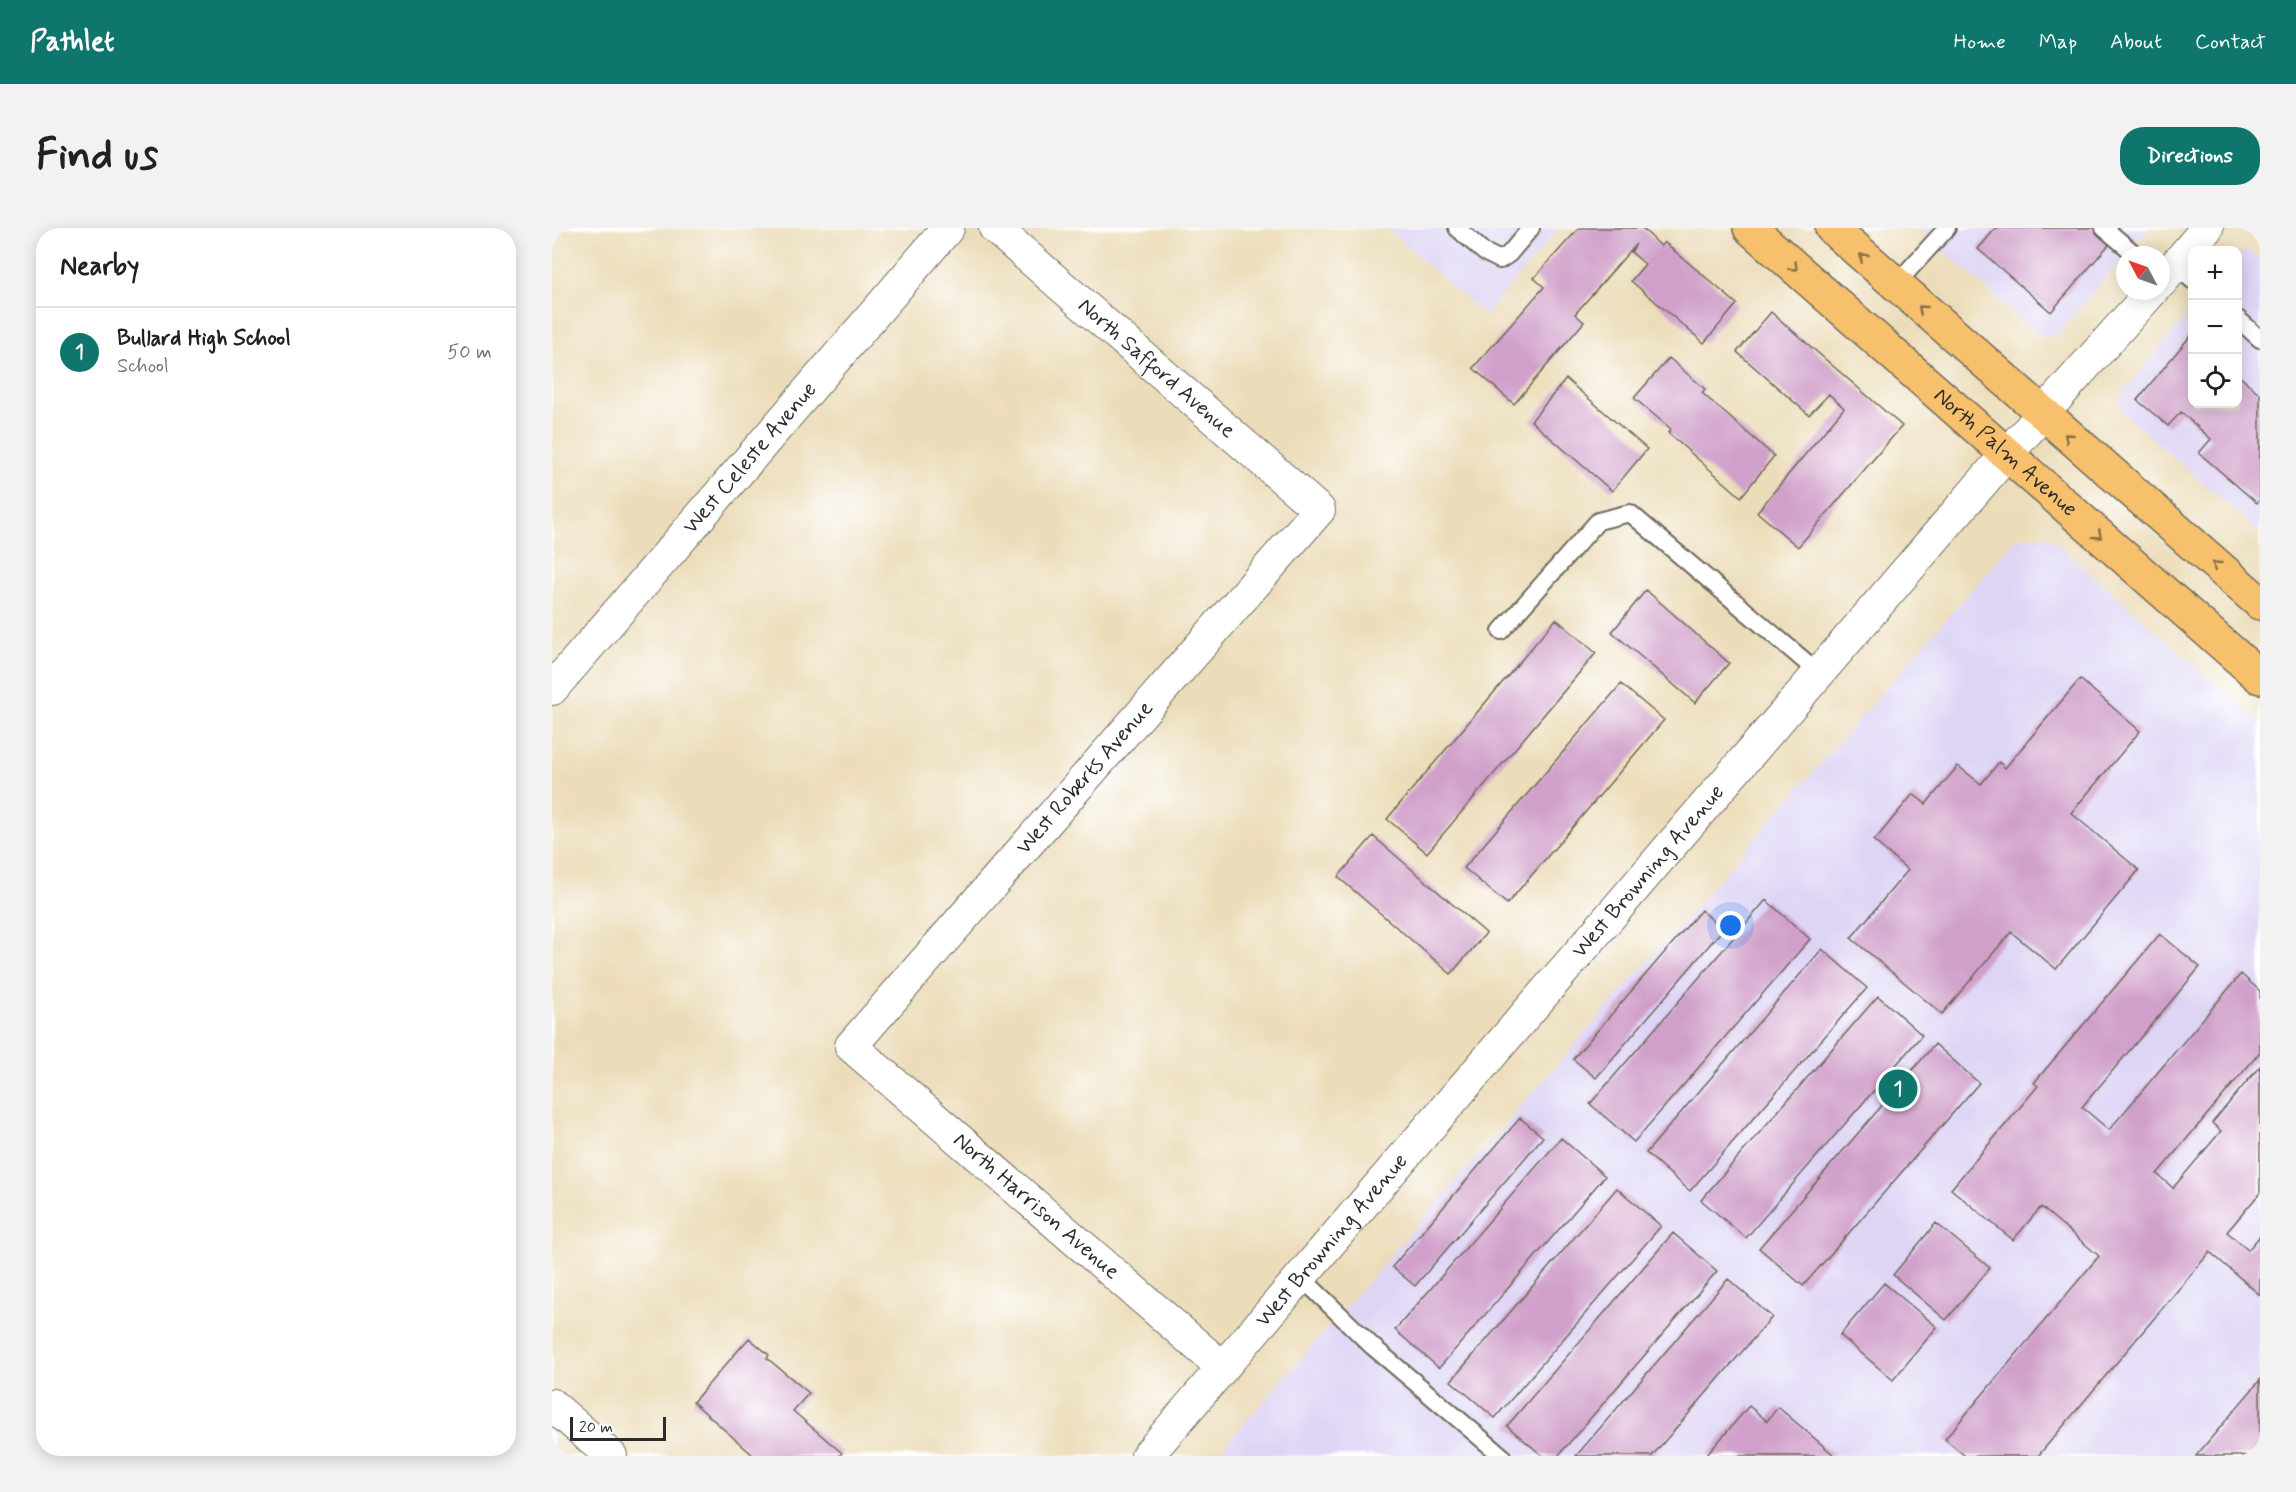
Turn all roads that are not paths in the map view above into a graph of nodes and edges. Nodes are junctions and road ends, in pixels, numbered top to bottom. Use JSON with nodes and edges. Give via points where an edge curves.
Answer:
{"nodes":[{"id":1,"x":948,"y":228,"type":"edge"},
{"id":2,"x":995,"y":228,"type":"edge"},
{"id":3,"x":1457,"y":228,"type":"edge"},
{"id":4,"x":1531,"y":228,"type":"edge"},
{"id":5,"x":1750,"y":228,"type":"edge"},
{"id":6,"x":1832,"y":228,"type":"edge"},
{"id":7,"x":1947,"y":228,"type":"edge"},
{"id":8,"x":2104,"y":228,"type":"edge"},
{"id":9,"x":2207,"y":228,"type":"edge"},
{"id":10,"x":2125,"y":246,"type":"edge"},
{"id":11,"x":2170,"y":276,"type":"edge"},
{"id":12,"x":1895,"y":285,"type":"junction"},
{"id":13,"x":2148,"y":300,"type":"edge"},
{"id":14,"x":2242,"y":323,"type":"edge"},
{"id":15,"x":2260,"y":339,"type":"edge"},
{"id":16,"x":2042,"y":414,"type":"junction"},
{"id":17,"x":2006,"y":455,"type":"junction"},
{"id":18,"x":1319,"y":510,"type":"joint"},
{"id":19,"x":2260,"y":603,"type":"edge"},
{"id":20,"x":1501,"y":631,"type":"dead end"},
{"id":21,"x":1820,"y":674,"type":"junction"},
{"id":22,"x":2260,"y":677,"type":"edge"},
{"id":23,"x":552,"y":689,"type":"edge"},
{"id":24,"x":851,"y":1046,"type":"joint"},
{"id":25,"x":1301,"y":1277,"type":"junction"},
{"id":26,"x":1222,"y":1367,"type":"junction"},
{"id":27,"x":552,"y":1405,"type":"edge"},
{"id":28,"x":611,"y":1456,"type":"edge"},
{"id":29,"x":1147,"y":1456,"type":"edge"},
{"id":30,"x":1502,"y":1456,"type":"edge"}],
"edges":[{"from":1,"to":23,"type":"street","name":"West Celeste Avenue"},
{"from":2,"to":18,"type":"street","name":"North Safford Avenue"},
{"from":3,"to":4,"type":"lane","via":[[1484,252],[1500,260]]},
{"from":5,"to":17,"type":"main road","name":"North Palm Avenue","one_way":true},
{"from":12,"to":6,"type":"main road","one_way":true},
{"from":7,"to":12,"type":"lane"},
{"from":8,"to":10,"type":"lane"},
{"from":9,"to":11,"type":"street","name":"West Browning Avenue"},
{"from":16,"to":12,"type":"main road","one_way":true},
{"from":13,"to":16,"type":"street","name":"West Browning Avenue"},
{"from":14,"to":15,"type":"lane"},
{"from":16,"to":17,"type":"street","name":"West Browning Avenue"},
{"from":19,"to":16,"type":"main road","one_way":true},
{"from":17,"to":21,"type":"street","name":"West Browning Avenue"},
{"from":17,"to":22,"type":"main road","name":"North Palm Avenue","one_way":true},
{"from":18,"to":24,"type":"street","name":"West Roberts Avenue"},
{"from":20,"to":21,"type":"lane","via":[[1598,521],[1630,513]]},
{"from":21,"to":25,"type":"street","name":"West Browning Avenue"},
{"from":24,"to":26,"type":"street","name":"North Harrison Avenue"},
{"from":25,"to":26,"type":"street","name":"West Browning Avenue"},
{"from":25,"to":30,"type":"lane","via":[[1372,1346]]},
{"from":26,"to":29,"type":"street","name":"West Browning Avenue"},
{"from":27,"to":28,"type":"street"}]}
